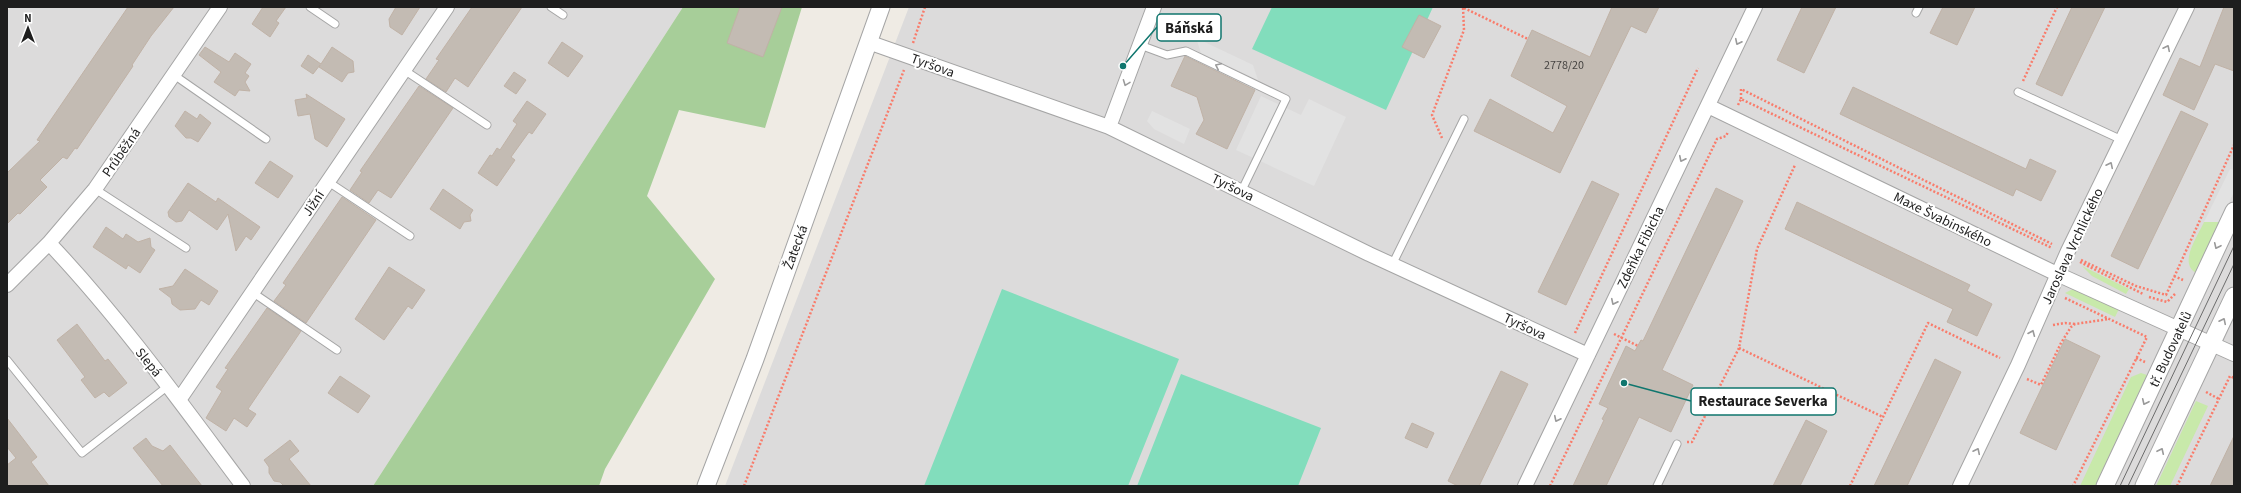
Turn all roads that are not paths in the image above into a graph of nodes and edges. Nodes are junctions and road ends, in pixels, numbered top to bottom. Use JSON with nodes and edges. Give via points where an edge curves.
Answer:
{"nodes":[{"id":1,"x":220,"y":7,"type":"edge"},
{"id":2,"x":310,"y":7,"type":"edge"},
{"id":3,"x":447,"y":7,"type":"edge"},
{"id":4,"x":551,"y":7,"type":"edge"},
{"id":5,"x":881,"y":7,"type":"edge"},
{"id":6,"x":1154,"y":7,"type":"edge"},
{"id":7,"x":1755,"y":7,"type":"edge"},
{"id":8,"x":2186,"y":7,"type":"edge"},
{"id":9,"x":563,"y":15,"type":"dead end"},
{"id":10,"x":335,"y":24,"type":"dead end"},
{"id":11,"x":868,"y":42,"type":"junction"},
{"id":12,"x":1140,"y":44,"type":"junction"},
{"id":13,"x":404,"y":70,"type":"junction"},
{"id":14,"x":174,"y":75,"type":"junction"},
{"id":15,"x":2018,"y":92,"type":"road end"},
{"id":16,"x":1708,"y":106,"type":"junction"},
{"id":17,"x":1464,"y":119,"type":"dead end"},
{"id":18,"x":487,"y":125,"type":"dead end"},
{"id":19,"x":1109,"y":127,"type":"junction"},
{"id":20,"x":266,"y":139,"type":"dead end"},
{"id":21,"x":2122,"y":140,"type":"junction"},
{"id":22,"x":327,"y":181,"type":"junction"},
{"id":23,"x":95,"y":189,"type":"junction"},
{"id":24,"x":1241,"y":192,"type":"junction"},
{"id":25,"x":2234,"y":211,"type":"edge"},
{"id":26,"x":410,"y":236,"type":"dead end"},
{"id":27,"x":49,"y":243,"type":"junction"},
{"id":28,"x":186,"y":248,"type":"dead end"},
{"id":29,"x":1392,"y":265,"type":"junction"},
{"id":30,"x":2057,"y":274,"type":"junction"},
{"id":31,"x":7,"y":285,"type":"edge"},
{"id":32,"x":252,"y":292,"type":"junction"},
{"id":33,"x":2234,"y":296,"type":"edge"},
{"id":34,"x":2179,"y":329,"type":"junction"},
{"id":35,"x":2211,"y":344,"type":"junction"},
{"id":36,"x":337,"y":350,"type":"dead end"},
{"id":37,"x":2234,"y":354,"type":"edge"},
{"id":38,"x":1588,"y":355,"type":"junction"},
{"id":39,"x":7,"y":360,"type":"edge"},
{"id":40,"x":168,"y":386,"type":"junction"},
{"id":41,"x":179,"y":400,"type":"junction"},
{"id":42,"x":1677,"y":444,"type":"road end"},
{"id":43,"x":243,"y":486,"type":"edge"},
{"id":44,"x":706,"y":486,"type":"edge"},
{"id":45,"x":1525,"y":486,"type":"edge"},
{"id":46,"x":1657,"y":486,"type":"edge"},
{"id":47,"x":1960,"y":486,"type":"edge"},
{"id":48,"x":2105,"y":486,"type":"edge"},
{"id":49,"x":2144,"y":486,"type":"edge"}],
"edges":[{"from":1,"to":14,"type":"street","name":"Průběžná"},
{"from":2,"to":10,"type":"lane"},
{"from":3,"to":13,"type":"street","name":"Jižní"},
{"from":4,"to":9,"type":"lane"},
{"from":5,"to":11,"type":"street","name":"Žatecká"},
{"from":6,"to":12,"type":"street"},
{"from":7,"to":16,"type":"street","name":"Zdeňka Fibicha","one_way":true},
{"from":21,"to":8,"type":"street","name":"Jaroslava Vrchlického","one_way":true},
{"from":11,"to":19,"type":"street","name":"Tyršova"},
{"from":11,"to":44,"type":"street","name":"Žatecká","via":[[755,359]]},
{"from":12,"to":19,"type":"street","one_way":true},
{"from":24,"to":12,"type":"lane","one_way":true,"via":[[1286,99],[1186,51],[1167,55]]},
{"from":13,"to":18,"type":"lane"},
{"from":13,"to":22,"type":"street","name":"Jižní"},
{"from":14,"to":20,"type":"lane"},
{"from":14,"to":23,"type":"street","name":"Průběžná"},
{"from":15,"to":21,"type":"lane"},
{"from":16,"to":30,"type":"street","name":"Maxe Švabinského"},
{"from":16,"to":38,"type":"street","name":"Zdeňka Fibicha","one_way":true},
{"from":17,"to":29,"type":"lane"},
{"from":19,"to":24,"type":"street","name":"Tyršova"},
{"from":30,"to":21,"type":"street","name":"Jaroslava Vrchlického","one_way":true,"via":[[2071,256]]},
{"from":22,"to":26,"type":"lane"},
{"from":22,"to":32,"type":"street","name":"Jižní"},
{"from":23,"to":27,"type":"street","name":"Průběžná"},
{"from":23,"to":28,"type":"lane"},
{"from":24,"to":29,"type":"street","name":"Tyršova"},
{"from":25,"to":34,"type":"street","name":"tř. Budovatelů","one_way":true},
{"from":27,"to":31,"type":"street","name":"Průběžná"},
{"from":27,"to":40,"type":"street","name":"Slepá"},
{"from":29,"to":38,"type":"street","name":"Tyršova"},
{"from":30,"to":34,"type":"street","name":"Maxe Švabinského"},
{"from":47,"to":30,"type":"street","name":"Jaroslava Vrchlického","one_way":true,"via":[[2018,365]]},
{"from":32,"to":36,"type":"lane"},
{"from":32,"to":41,"type":"street","name":"Jižní"},
{"from":35,"to":33,"type":"street","one_way":true},
{"from":34,"to":35,"type":"street","name":"Maxe Švabinského"},
{"from":34,"to":48,"type":"street","name":"tř. Budovatelů","one_way":true},
{"from":35,"to":37,"type":"street","name":"Maxe Švabinského"},
{"from":49,"to":35,"type":"street","one_way":true},
{"from":38,"to":45,"type":"street","name":"Zdeňka Fibicha","one_way":true},
{"from":39,"to":40,"type":"lane","via":[[82,453]]},
{"from":40,"to":41,"type":"street","name":"Slepá"},
{"from":41,"to":43,"type":"street","name":"Slepá"},
{"from":42,"to":46,"type":"lane"}]}
